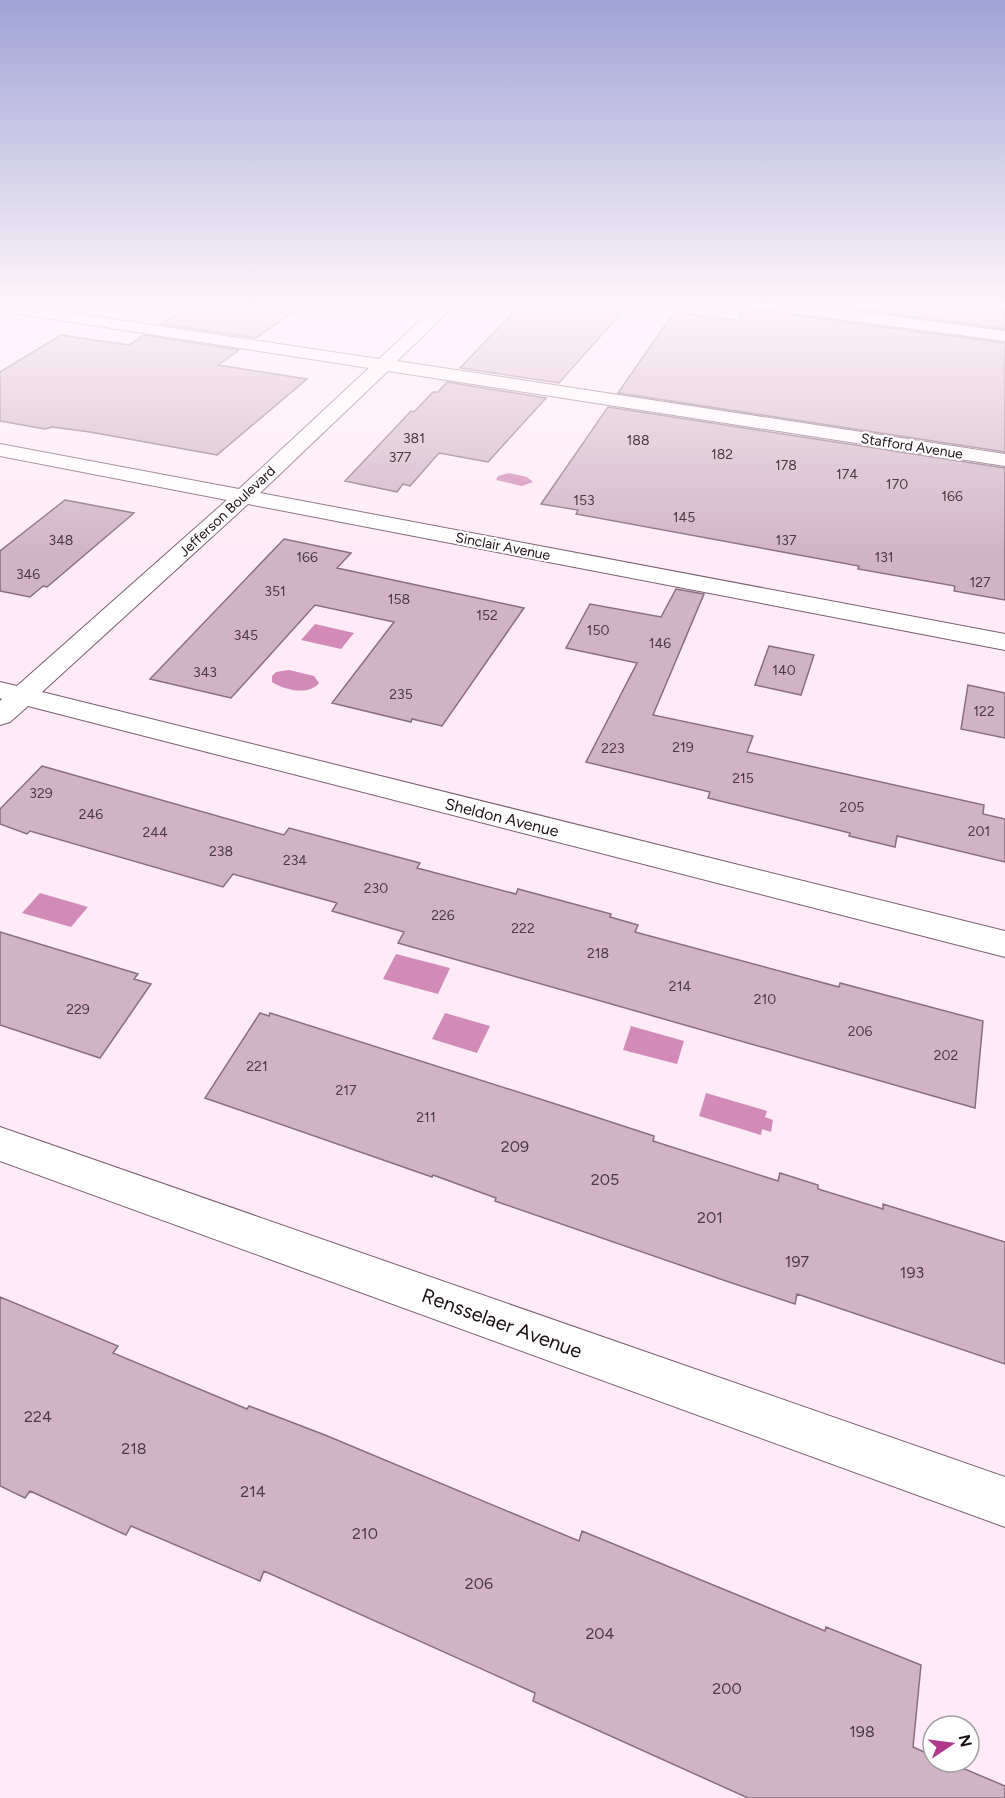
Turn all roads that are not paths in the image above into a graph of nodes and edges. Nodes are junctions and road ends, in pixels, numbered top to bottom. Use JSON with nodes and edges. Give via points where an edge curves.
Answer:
{"nodes":[{"id":1,"x":360,"y":386,"type":"edge"},
{"id":2,"x":519,"y":386,"type":"edge"},
{"id":3,"x":0,"y":450,"type":"edge"},
{"id":4,"x":1005,"y":460,"type":"edge"},
{"id":5,"x":244,"y":496,"type":"junction"},
{"id":6,"x":1005,"y":642,"type":"edge"},
{"id":7,"x":11,"y":693,"type":"edge"},
{"id":8,"x":0,"y":716,"type":"edge"},
{"id":9,"x":1005,"y":944,"type":"edge"},
{"id":10,"x":0,"y":1144,"type":"edge"},
{"id":11,"x":1005,"y":1502,"type":"edge"}],
"edges":[{"from":1,"to":5,"type":"street","name":"Jefferson Boulevard"},
{"from":2,"to":4,"type":"street","name":"Stafford Avenue"},
{"from":3,"to":5,"type":"street","name":"Sinclair Avenue"},
{"from":5,"to":6,"type":"street","name":"Sinclair Avenue"},
{"from":5,"to":7,"type":"street","name":"Jefferson Boulevard"},
{"from":7,"to":8,"type":"street","name":"Jefferson Boulevard"},
{"from":7,"to":9,"type":"street","name":"Sheldon Avenue"},
{"from":10,"to":11,"type":"street","name":"Rensselaer Avenue"}]}
